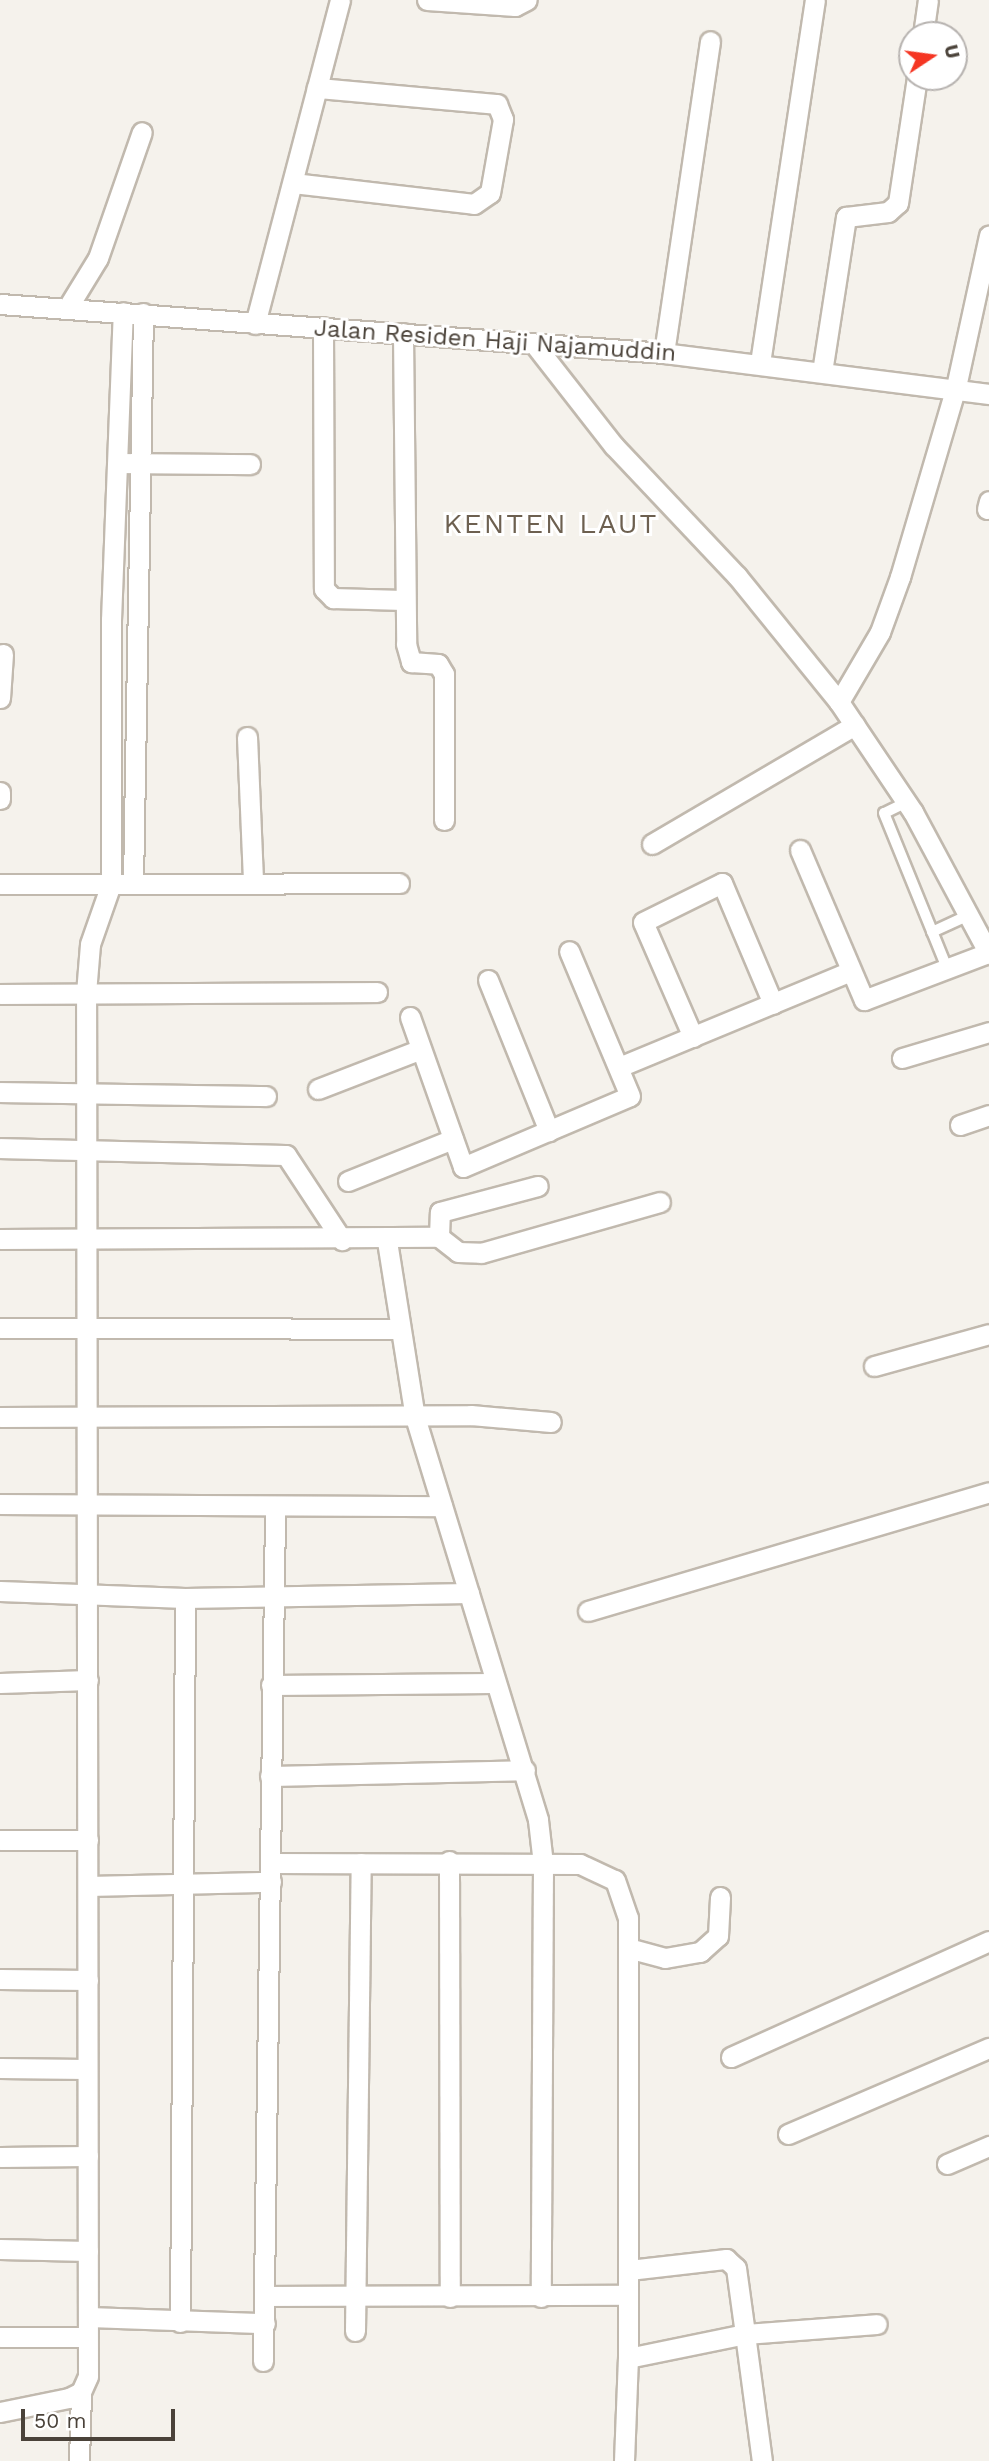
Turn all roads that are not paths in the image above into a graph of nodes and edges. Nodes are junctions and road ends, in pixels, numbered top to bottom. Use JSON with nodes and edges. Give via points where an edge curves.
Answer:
{"nodes":[{"id":1,"x":340,"y":0,"type":"edge"},
{"id":2,"x":427,"y":0,"type":"edge"},
{"id":3,"x":527,"y":0,"type":"edge"},
{"id":4,"x":815,"y":0,"type":"edge"},
{"id":5,"x":928,"y":0,"type":"edge"},
{"id":6,"x":925,"y":21,"type":"edge"},
{"id":7,"x":710,"y":40,"type":"dead end"},
{"id":8,"x":317,"y":88,"type":"junction"},
{"id":9,"x":915,"y":91,"type":"edge"},
{"id":10,"x":142,"y":132,"type":"dead end"},
{"id":11,"x":293,"y":183,"type":"junction"},
{"id":12,"x":989,"y":236,"type":"edge"},
{"id":13,"x":0,"y":304,"type":"edge"},
{"id":14,"x":68,"y":307,"type":"junction"},
{"id":15,"x":123,"y":312,"type":"junction"},
{"id":16,"x":143,"y":313,"type":"junction"},
{"id":17,"x":255,"y":324,"type":"junction"},
{"id":18,"x":323,"y":327,"type":"junction"},
{"id":19,"x":404,"y":333,"type":"junction"},
{"id":20,"x":534,"y":345,"type":"junction"},
{"id":21,"x":664,"y":353,"type":"junction"},
{"id":22,"x":760,"y":363,"type":"junction"},
{"id":23,"x":822,"y":372,"type":"junction"},
{"id":24,"x":956,"y":387,"type":"junction"},
{"id":25,"x":989,"y":394,"type":"edge"},
{"id":26,"x":135,"y":462,"type":"junction"},
{"id":27,"x":115,"y":463,"type":"junction"},
{"id":28,"x":250,"y":464,"type":"dead end"},
{"id":29,"x":135,"y":553,"type":"junction"},
{"id":30,"x":113,"y":556,"type":"junction"},
{"id":31,"x":403,"y":600,"type":"junction"},
{"id":32,"x":135,"y":618,"type":"junction"},
{"id":33,"x":111,"y":620,"type":"junction"},
{"id":34,"x":3,"y":654,"type":"dead end"},
{"id":35,"x":0,"y":698,"type":"edge"},
{"id":36,"x":839,"y":702,"type":"junction"},
{"id":37,"x":855,"y":725,"type":"junction"},
{"id":38,"x":247,"y":737,"type":"dead end"},
{"id":39,"x":0,"y":792,"type":"edge"},
{"id":40,"x":0,"y":799,"type":"edge"},
{"id":41,"x":907,"y":802,"type":"junction"},
{"id":42,"x":444,"y":820,"type":"dead end"},
{"id":43,"x":652,"y":844,"type":"dead end"},
{"id":44,"x":800,"y":850,"type":"dead end"},
{"id":45,"x":253,"y":882,"type":"junction"},
{"id":46,"x":399,"y":883,"type":"dead end"},
{"id":47,"x":0,"y":884,"type":"edge"},
{"id":48,"x":111,"y":884,"type":"junction"},
{"id":49,"x":133,"y":884,"type":"junction"},
{"id":50,"x":969,"y":915,"type":"junction"},
{"id":51,"x":932,"y":932,"type":"junction"},
{"id":52,"x":569,"y":951,"type":"dead end"},
{"id":53,"x":989,"y":953,"type":"edge"},
{"id":54,"x":947,"y":968,"type":"junction"},
{"id":55,"x":851,"y":971,"type":"junction"},
{"id":56,"x":488,"y":981,"type":"dead end"},
{"id":57,"x":377,"y":992,"type":"dead end"},
{"id":58,"x":0,"y":993,"type":"edge"},
{"id":59,"x":86,"y":993,"type":"junction"},
{"id":60,"x":773,"y":1004,"type":"junction"},
{"id":61,"x":410,"y":1017,"type":"dead end"},
{"id":62,"x":989,"y":1032,"type":"edge"},
{"id":63,"x":693,"y":1037,"type":"junction"},
{"id":64,"x":421,"y":1049,"type":"junction"},
{"id":65,"x":902,"y":1058,"type":"dead end"},
{"id":66,"x":619,"y":1067,"type":"junction"},
{"id":67,"x":318,"y":1089,"type":"dead end"},
{"id":68,"x":86,"y":1090,"type":"junction"},
{"id":69,"x":0,"y":1091,"type":"edge"},
{"id":70,"x":266,"y":1096,"type":"dead end"},
{"id":71,"x":989,"y":1115,"type":"edge"},
{"id":72,"x":960,"y":1125,"type":"dead end"},
{"id":73,"x":548,"y":1131,"type":"junction"},
{"id":74,"x":453,"y":1139,"type":"junction"},
{"id":75,"x":0,"y":1148,"type":"edge"},
{"id":76,"x":87,"y":1148,"type":"junction"},
{"id":77,"x":348,"y":1181,"type":"dead end"},
{"id":78,"x":538,"y":1186,"type":"dead end"},
{"id":79,"x":660,"y":1202,"type":"dead end"},
{"id":80,"x":85,"y":1237,"type":"junction"},
{"id":81,"x":439,"y":1237,"type":"junction"},
{"id":82,"x":0,"y":1239,"type":"edge"},
{"id":83,"x":342,"y":1240,"type":"junction"},
{"id":84,"x":387,"y":1241,"type":"junction"},
{"id":85,"x":0,"y":1328,"type":"edge"},
{"id":86,"x":87,"y":1328,"type":"junction"},
{"id":87,"x":397,"y":1329,"type":"junction"},
{"id":88,"x":989,"y":1334,"type":"edge"},
{"id":89,"x":874,"y":1366,"type":"dead end"},
{"id":90,"x":88,"y":1415,"type":"junction"},
{"id":91,"x":0,"y":1417,"type":"edge"},
{"id":92,"x":415,"y":1417,"type":"junction"},
{"id":93,"x":551,"y":1422,"type":"dead end"},
{"id":94,"x":989,"y":1492,"type":"edge"},
{"id":95,"x":91,"y":1503,"type":"junction"},
{"id":96,"x":0,"y":1504,"type":"edge"},
{"id":97,"x":442,"y":1506,"type":"junction"},
{"id":98,"x":275,"y":1508,"type":"junction"},
{"id":99,"x":0,"y":1591,"type":"edge"},
{"id":100,"x":91,"y":1591,"type":"junction"},
{"id":101,"x":469,"y":1593,"type":"junction"},
{"id":102,"x":272,"y":1596,"type":"junction"},
{"id":103,"x":185,"y":1598,"type":"junction"},
{"id":104,"x":587,"y":1611,"type":"dead end"},
{"id":105,"x":88,"y":1680,"type":"junction"},
{"id":106,"x":0,"y":1684,"type":"edge"},
{"id":107,"x":493,"y":1684,"type":"junction"},
{"id":108,"x":271,"y":1685,"type":"junction"},
{"id":109,"x":525,"y":1770,"type":"junction"},
{"id":110,"x":270,"y":1776,"type":"junction"},
{"id":111,"x":0,"y":1840,"type":"edge"},
{"id":112,"x":88,"y":1840,"type":"junction"},
{"id":113,"x":449,"y":1861,"type":"junction"},
{"id":114,"x":361,"y":1863,"type":"junction"},
{"id":115,"x":543,"y":1864,"type":"junction"},
{"id":116,"x":271,"y":1873,"type":"junction"},
{"id":117,"x":88,"y":1886,"type":"junction"},
{"id":118,"x":181,"y":1886,"type":"junction"},
{"id":119,"x":720,"y":1897,"type":"dead end"},
{"id":120,"x":989,"y":1941,"type":"edge"},
{"id":121,"x":628,"y":1948,"type":"junction"},
{"id":122,"x":0,"y":1979,"type":"edge"},
{"id":123,"x":88,"y":1980,"type":"junction"},
{"id":124,"x":989,"y":2048,"type":"edge"},
{"id":125,"x":731,"y":2057,"type":"dead end"},
{"id":126,"x":0,"y":2068,"type":"edge"},
{"id":127,"x":86,"y":2069,"type":"junction"},
{"id":128,"x":788,"y":2134,"type":"dead end"},
{"id":129,"x":989,"y":2146,"type":"edge"},
{"id":130,"x":88,"y":2156,"type":"junction"},
{"id":131,"x":0,"y":2157,"type":"edge"},
{"id":132,"x":947,"y":2164,"type":"dead end"},
{"id":133,"x":0,"y":2249,"type":"edge"},
{"id":134,"x":88,"y":2251,"type":"junction"},
{"id":135,"x":629,"y":2270,"type":"junction"},
{"id":136,"x":357,"y":2295,"type":"junction"},
{"id":137,"x":627,"y":2295,"type":"junction"},
{"id":138,"x":268,"y":2296,"type":"junction"},
{"id":139,"x":450,"y":2297,"type":"junction"},
{"id":140,"x":541,"y":2297,"type":"junction"},
{"id":141,"x":89,"y":2317,"type":"junction"},
{"id":142,"x":180,"y":2322,"type":"junction"},
{"id":143,"x":265,"y":2323,"type":"junction"},
{"id":144,"x":877,"y":2324,"type":"dead end"},
{"id":145,"x":355,"y":2332,"type":"dead end"},
{"id":146,"x":745,"y":2334,"type":"junction"},
{"id":147,"x":0,"y":2337,"type":"edge"},
{"id":148,"x":87,"y":2337,"type":"junction"},
{"id":149,"x":628,"y":2358,"type":"junction"},
{"id":150,"x":263,"y":2361,"type":"dead end"},
{"id":151,"x":81,"y":2392,"type":"junction"},
{"id":152,"x":0,"y":2412,"type":"edge"},
{"id":153,"x":79,"y":2461,"type":"edge"},
{"id":154,"x":624,"y":2461,"type":"edge"},
{"id":155,"x":762,"y":2461,"type":"edge"}],
"edges":[{"from":1,"to":8,"type":"street"},
{"from":2,"to":3,"type":"street","via":[[515,6]]},
{"from":4,"to":22,"type":"street"},
{"from":5,"to":6,"type":"street"},
{"from":7,"to":21,"type":"street"},
{"from":8,"to":11,"type":"street"},
{"from":8,"to":11,"type":"street","via":[[497,104],[503,119],[490,194],[474,204]]},
{"from":9,"to":23,"type":"street","via":[[898,203],[888,212],[855,212],[846,219]]},
{"from":10,"to":14,"type":"street","via":[[98,258]]},
{"from":11,"to":17,"type":"street"},
{"from":12,"to":24,"type":"street"},
{"from":13,"to":14,"type":"street","name":"Jalan Residen Haji Najamuddin"},
{"from":14,"to":15,"type":"street","name":"Jalan Residen Haji Najamuddin"},
{"from":15,"to":16,"type":"street","name":"Jalan Residen Haji Najamuddin"},
{"from":15,"to":27,"type":"street"},
{"from":16,"to":17,"type":"street","name":"Jalan Residen Haji Najamuddin"},
{"from":16,"to":26,"type":"street"},
{"from":17,"to":18,"type":"street","name":"Jalan Residen Haji Najamuddin"},
{"from":18,"to":19,"type":"street","name":"Jalan Residen Haji Najamuddin"},
{"from":18,"to":31,"type":"street","via":[[324,589],[333,598]]},
{"from":19,"to":20,"type":"street","name":"Jalan Residen Haji Najamuddin"},
{"from":19,"to":31,"type":"street"},
{"from":20,"to":21,"type":"street","name":"Jalan Residen Haji Najamuddin"},
{"from":20,"to":36,"type":"street","via":[[614,446],[737,576]]},
{"from":21,"to":22,"type":"street","name":"Jalan Residen Haji Najamuddin"},
{"from":22,"to":23,"type":"street","name":"Jalan Residen Haji Najamuddin"},
{"from":23,"to":24,"type":"street","name":"Jalan Residen Haji Najamuddin"},
{"from":24,"to":25,"type":"street","name":"Jalan Residen Haji Najamuddin"},
{"from":24,"to":36,"type":"street","via":[[880,632]]},
{"from":26,"to":27,"type":"street"},
{"from":26,"to":28,"type":"street"},
{"from":26,"to":29,"type":"street"},
{"from":27,"to":30,"type":"street"},
{"from":29,"to":30,"type":"street"},
{"from":29,"to":32,"type":"street"},
{"from":30,"to":33,"type":"street"},
{"from":31,"to":42,"type":"street","via":[[408,660],[438,664],[444,674]]},
{"from":32,"to":33,"type":"street"},
{"from":32,"to":49,"type":"street"},
{"from":33,"to":48,"type":"street"},
{"from":34,"to":35,"type":"street"},
{"from":36,"to":37,"type":"street"},
{"from":37,"to":41,"type":"street"},
{"from":37,"to":43,"type":"street"},
{"from":38,"to":45,"type":"street"},
{"from":39,"to":40,"type":"street"},
{"from":41,"to":50,"type":"street"},
{"from":41,"to":51,"type":"lane","via":[[884,813]]},
{"from":44,"to":55,"type":"street"},
{"from":45,"to":46,"type":"street"},
{"from":45,"to":49,"type":"street"},
{"from":47,"to":48,"type":"street"},
{"from":48,"to":49,"type":"street"},
{"from":48,"to":59,"type":"street","via":[[90,944]]},
{"from":50,"to":51,"type":"lane"},
{"from":50,"to":53,"type":"street"},
{"from":51,"to":54,"type":"lane"},
{"from":52,"to":66,"type":"street"},
{"from":53,"to":54,"type":"street"},
{"from":54,"to":55,"type":"street","via":[[863,1000]]},
{"from":55,"to":60,"type":"street"},
{"from":56,"to":73,"type":"street"},
{"from":57,"to":59,"type":"street"},
{"from":58,"to":59,"type":"street"},
{"from":59,"to":68,"type":"street"},
{"from":60,"to":63,"type":"street"},
{"from":60,"to":63,"type":"street","via":[[722,883],[643,922]]},
{"from":61,"to":64,"type":"street"},
{"from":62,"to":65,"type":"street"},
{"from":63,"to":66,"type":"street"},
{"from":64,"to":67,"type":"street"},
{"from":64,"to":74,"type":"street"},
{"from":66,"to":73,"type":"street","via":[[630,1096]]},
{"from":68,"to":69,"type":"street"},
{"from":68,"to":70,"type":"street"},
{"from":68,"to":76,"type":"street"},
{"from":71,"to":72,"type":"street"},
{"from":73,"to":74,"type":"street","via":[[463,1167]]},
{"from":74,"to":77,"type":"street"},
{"from":75,"to":76,"type":"street"},
{"from":76,"to":80,"type":"street"},
{"from":76,"to":83,"type":"street","via":[[286,1156]]},
{"from":78,"to":81,"type":"street","via":[[440,1212]]},
{"from":79,"to":81,"type":"street","via":[[481,1253],[458,1251]]},
{"from":80,"to":82,"type":"street"},
{"from":80,"to":83,"type":"street"},
{"from":80,"to":86,"type":"street"},
{"from":81,"to":84,"type":"street"},
{"from":83,"to":84,"type":"street"},
{"from":84,"to":87,"type":"street"},
{"from":85,"to":86,"type":"street"},
{"from":86,"to":87,"type":"street"},
{"from":86,"to":90,"type":"street"},
{"from":87,"to":92,"type":"street"},
{"from":88,"to":89,"type":"street"},
{"from":90,"to":91,"type":"street"},
{"from":90,"to":92,"type":"street"},
{"from":90,"to":95,"type":"street"},
{"from":92,"to":93,"type":"street"},
{"from":92,"to":97,"type":"street"},
{"from":94,"to":104,"type":"street"},
{"from":95,"to":96,"type":"street"},
{"from":95,"to":98,"type":"street"},
{"from":95,"to":100,"type":"street"},
{"from":97,"to":98,"type":"street"},
{"from":97,"to":101,"type":"street"},
{"from":98,"to":102,"type":"street"},
{"from":99,"to":100,"type":"street"},
{"from":100,"to":103,"type":"street"},
{"from":100,"to":105,"type":"street"},
{"from":101,"to":102,"type":"street"},
{"from":101,"to":107,"type":"street"},
{"from":102,"to":103,"type":"street"},
{"from":102,"to":108,"type":"street"},
{"from":103,"to":118,"type":"street"},
{"from":105,"to":106,"type":"street"},
{"from":105,"to":112,"type":"street"},
{"from":107,"to":108,"type":"street"},
{"from":107,"to":109,"type":"street"},
{"from":108,"to":110,"type":"street"},
{"from":109,"to":110,"type":"street"},
{"from":109,"to":115,"type":"street"},
{"from":110,"to":116,"type":"street"},
{"from":111,"to":112,"type":"street"},
{"from":112,"to":117,"type":"street"},
{"from":113,"to":114,"type":"street"},
{"from":113,"to":115,"type":"street"},
{"from":113,"to":139,"type":"street"},
{"from":114,"to":116,"type":"street"},
{"from":114,"to":136,"type":"street"},
{"from":115,"to":121,"type":"street","via":[[580,1864],[611,1876],[628,1918]]},
{"from":115,"to":140,"type":"street"},
{"from":116,"to":118,"type":"street"},
{"from":116,"to":138,"type":"street"},
{"from":117,"to":118,"type":"street"},
{"from":117,"to":123,"type":"street"},
{"from":118,"to":142,"type":"street"},
{"from":119,"to":121,"type":"street","via":[[718,1936],[700,1952],[665,1958]]},
{"from":120,"to":125,"type":"street"},
{"from":121,"to":135,"type":"street"},
{"from":122,"to":123,"type":"street"},
{"from":123,"to":127,"type":"street"},
{"from":124,"to":128,"type":"street"},
{"from":126,"to":127,"type":"street"},
{"from":127,"to":130,"type":"street"},
{"from":129,"to":132,"type":"street"},
{"from":130,"to":131,"type":"street"},
{"from":130,"to":134,"type":"street"},
{"from":133,"to":134,"type":"street"},
{"from":134,"to":141,"type":"street"},
{"from":135,"to":137,"type":"street"},
{"from":135,"to":146,"type":"street","via":[[726,2259],[736,2268]]},
{"from":136,"to":138,"type":"street"},
{"from":136,"to":139,"type":"street"},
{"from":136,"to":145,"type":"street"},
{"from":137,"to":140,"type":"street"},
{"from":137,"to":149,"type":"street"},
{"from":138,"to":143,"type":"street"},
{"from":139,"to":140,"type":"street"},
{"from":141,"to":142,"type":"street"},
{"from":141,"to":148,"type":"street"},
{"from":142,"to":143,"type":"street"},
{"from":143,"to":150,"type":"street"},
{"from":144,"to":146,"type":"street"},
{"from":146,"to":149,"type":"street"},
{"from":146,"to":155,"type":"street"},
{"from":147,"to":148,"type":"street"},
{"from":148,"to":151,"type":"street","via":[[88,2376]]},
{"from":149,"to":154,"type":"street"},
{"from":151,"to":152,"type":"street"},
{"from":151,"to":153,"type":"street"}]}
